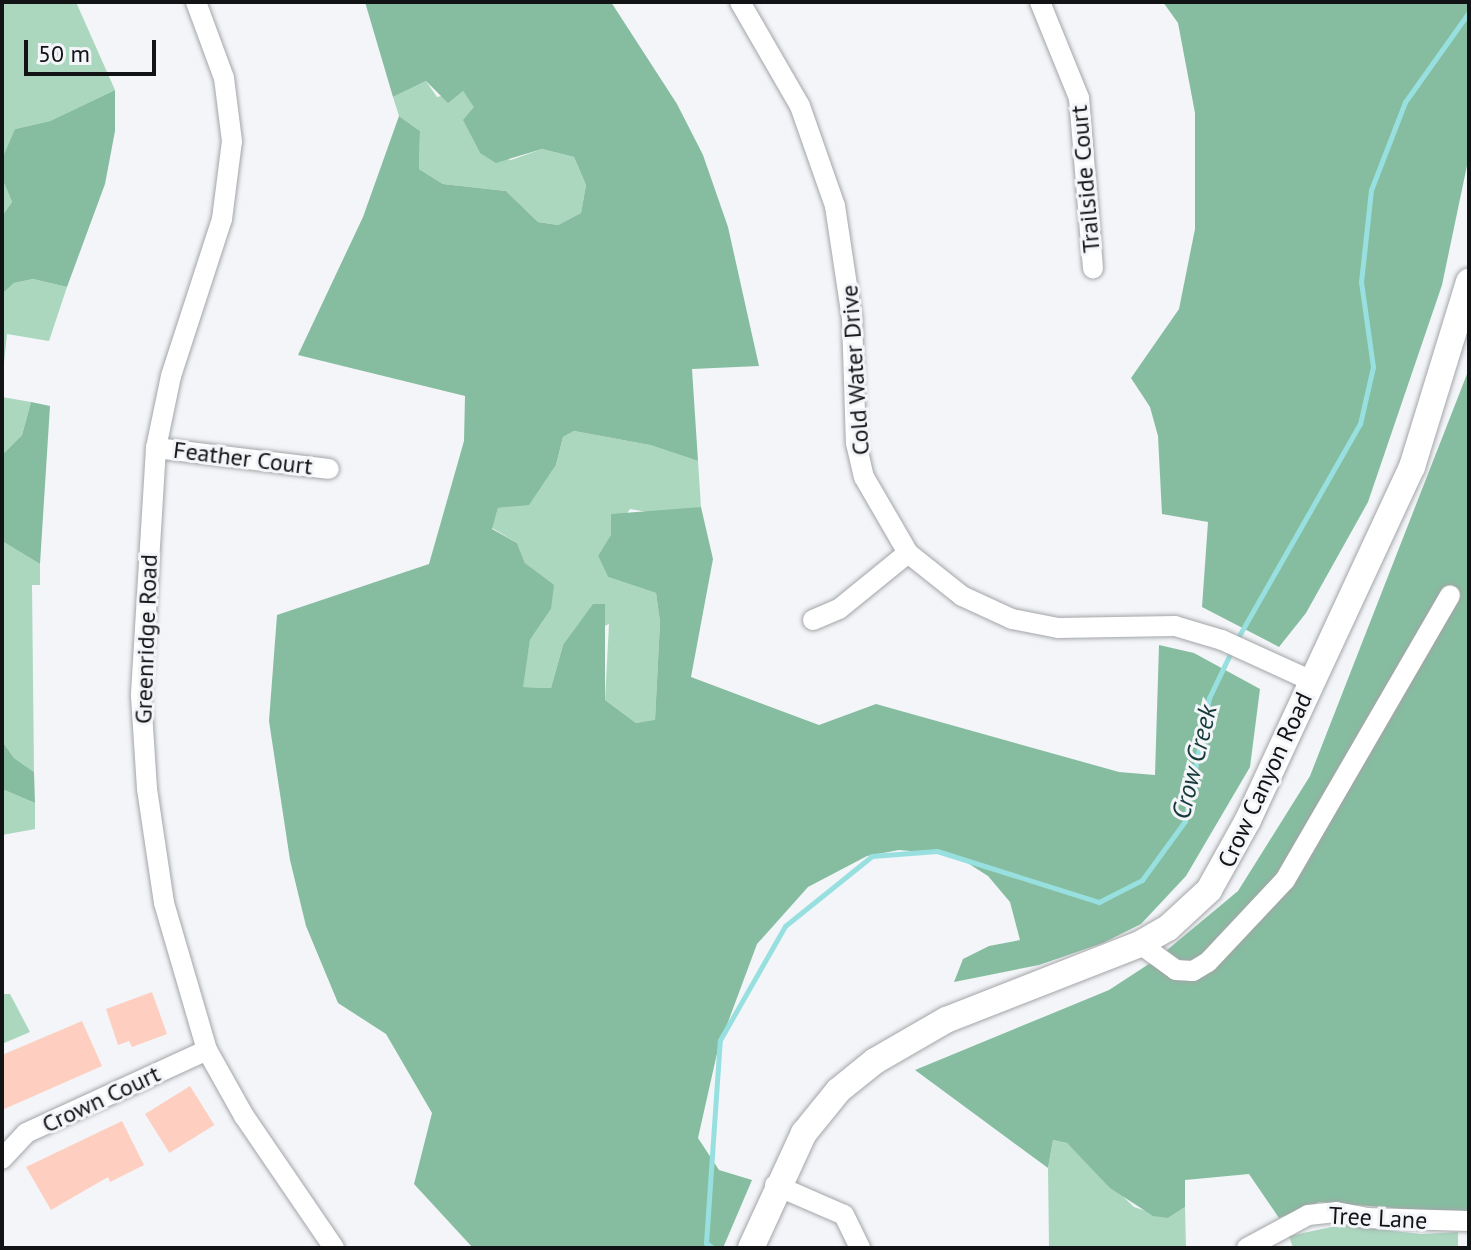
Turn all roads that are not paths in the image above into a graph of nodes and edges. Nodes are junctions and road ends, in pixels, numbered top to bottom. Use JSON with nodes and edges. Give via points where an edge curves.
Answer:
{"nodes":[{"id":1,"x":196,"y":2,"type":"edge"},
{"id":2,"x":740,"y":2,"type":"edge"},
{"id":3,"x":1040,"y":2,"type":"edge"},
{"id":4,"x":1093,"y":268,"type":"dead end"},
{"id":5,"x":1469,"y":282,"type":"edge"},
{"id":6,"x":156,"y":448,"type":"junction"},
{"id":7,"x":329,"y":469,"type":"dead end"},
{"id":8,"x":908,"y":553,"type":"junction"},
{"id":9,"x":1450,"y":595,"type":"dead end"},
{"id":10,"x":813,"y":620,"type":"dead end"},
{"id":11,"x":1312,"y":681,"type":"junction"},
{"id":12,"x":1140,"y":944,"type":"junction"},
{"id":13,"x":207,"y":1050,"type":"junction"},
{"id":14,"x":2,"y":1159,"type":"edge"},
{"id":15,"x":775,"y":1185,"type":"junction"},
{"id":16,"x":1469,"y":1221,"type":"edge"},
{"id":17,"x":334,"y":1248,"type":"edge"},
{"id":18,"x":751,"y":1248,"type":"edge"},
{"id":19,"x":860,"y":1248,"type":"edge"},
{"id":20,"x":1247,"y":1248,"type":"edge"}],
"edges":[{"from":1,"to":6,"type":"street","name":"Greenridge Road","via":[[224,78],[230,167],[222,219],[171,376]]},
{"from":2,"to":8,"type":"street","name":"Cold Water Drive","via":[[800,106],[835,206],[851,305],[858,454],[883,517]]},
{"from":3,"to":4,"type":"street","name":"Trailside Court","via":[[1079,98]]},
{"from":5,"to":11,"type":"main road","name":"Crow Canyon Road","via":[[1412,467]]},
{"from":6,"to":7,"type":"street","name":"Feather Court"},
{"from":6,"to":13,"type":"street","name":"Greenridge Road","via":[[141,696],[144,751],[164,903]]},
{"from":8,"to":10,"type":"street","via":[[839,609]]},
{"from":8,"to":11,"type":"street","name":"Cold Water Drive","via":[[962,596],[1012,619],[1058,628],[1175,626],[1222,640]]},
{"from":9,"to":12,"type":"street","via":[[1285,880],[1208,962],[1193,971],[1176,970]]},
{"from":11,"to":12,"type":"main road","name":"Crow Canyon Road","via":[[1227,864],[1209,890],[1168,928]]},
{"from":12,"to":15,"type":"main road","name":"Crow Canyon Road","via":[[912,1036],[839,1090],[804,1133]]},
{"from":13,"to":14,"type":"street","name":"Crown Court","via":[[26,1133]]},
{"from":13,"to":17,"type":"street","name":"Greenridge Road","via":[[252,1128]]},
{"from":15,"to":18,"type":"main road","name":"Crow Canyon Road"},
{"from":15,"to":19,"type":"street","via":[[844,1215]]},
{"from":16,"to":20,"type":"street","name":"Tree Lane","via":[[1336,1212],[1308,1215]]}]}
